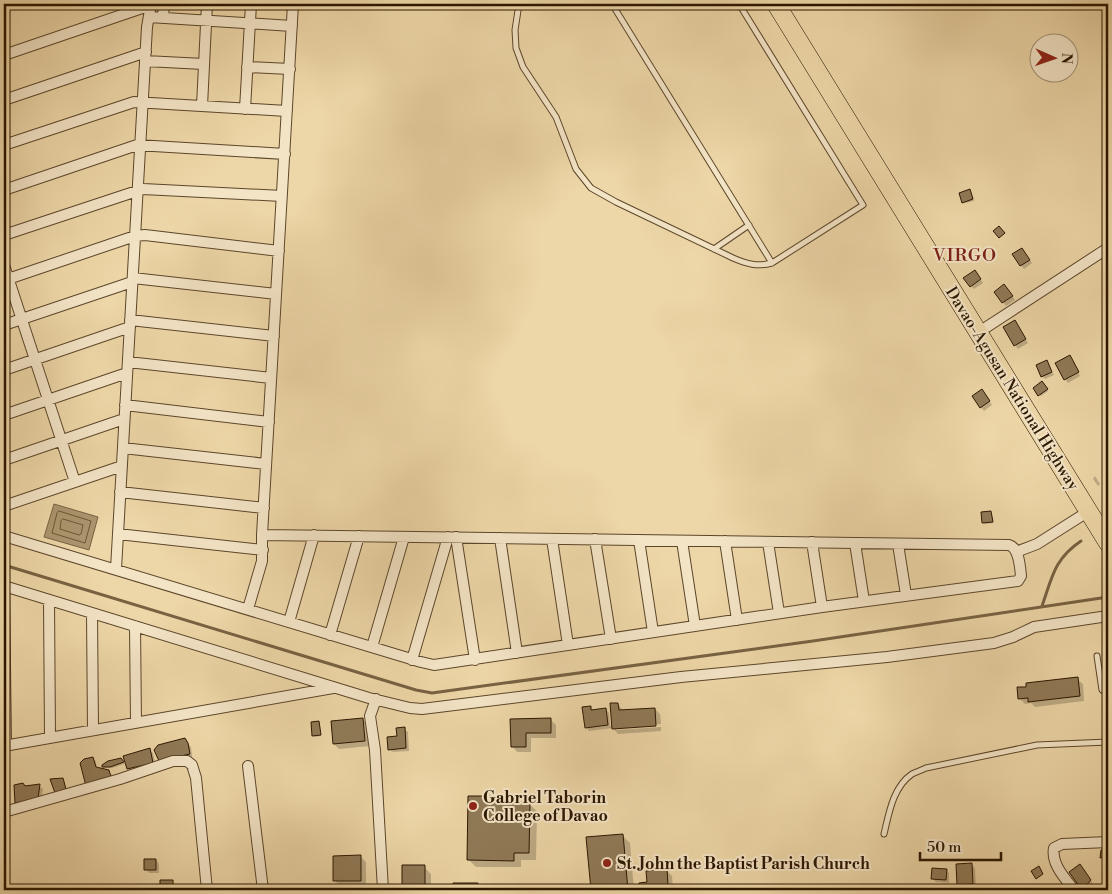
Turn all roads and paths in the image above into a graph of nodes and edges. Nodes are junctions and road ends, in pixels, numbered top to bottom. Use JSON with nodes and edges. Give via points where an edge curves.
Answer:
{"nodes":[{"id":1,"x":151,"y":4,"type":"edge"},
{"id":2,"x":164,"y":4,"type":"edge"},
{"id":3,"x":208,"y":4,"type":"edge"},
{"id":4,"x":251,"y":4,"type":"edge"},
{"id":5,"x":293,"y":4,"type":"edge"},
{"id":6,"x":519,"y":4,"type":"edge"},
{"id":7,"x":612,"y":4,"type":"edge"},
{"id":8,"x":739,"y":4,"type":"edge"},
{"id":9,"x":776,"y":4,"type":"edge"},
{"id":10,"x":149,"y":18,"type":"junction"},
{"id":11,"x":163,"y":18,"type":"junction"},
{"id":12,"x":206,"y":21,"type":"junction"},
{"id":13,"x":250,"y":23,"type":"junction"},
{"id":14,"x":292,"y":26,"type":"junction"},
{"id":15,"x":4,"y":55,"type":"edge"},
{"id":16,"x":146,"y":56,"type":"junction"},
{"id":17,"x":204,"y":64,"type":"junction"},
{"id":18,"x":247,"y":66,"type":"junction"},
{"id":19,"x":290,"y":69,"type":"junction"},
{"id":20,"x":4,"y":100,"type":"edge"},
{"id":21,"x":143,"y":102,"type":"junction"},
{"id":22,"x":202,"y":106,"type":"junction"},
{"id":23,"x":245,"y":108,"type":"junction"},
{"id":24,"x":287,"y":111,"type":"junction"},
{"id":25,"x":4,"y":145,"type":"edge"},
{"id":26,"x":140,"y":145,"type":"junction"},
{"id":27,"x":284,"y":154,"type":"junction"},
{"id":28,"x":4,"y":190,"type":"edge"},
{"id":29,"x":138,"y":190,"type":"junction"},
{"id":30,"x":282,"y":196,"type":"junction"},
{"id":31,"x":749,"y":225,"type":"junction"},
{"id":32,"x":4,"y":235,"type":"edge"},
{"id":33,"x":135,"y":236,"type":"junction"},
{"id":34,"x":714,"y":248,"type":"junction"},
{"id":35,"x":1108,"y":248,"type":"edge"},
{"id":36,"x":279,"y":251,"type":"junction"},
{"id":37,"x":772,"y":262,"type":"junction"},
{"id":38,"x":4,"y":265,"type":"edge"},
{"id":39,"x":8,"y":279,"type":"junction"},
{"id":40,"x":133,"y":280,"type":"junction"},
{"id":41,"x":276,"y":294,"type":"junction"},
{"id":42,"x":22,"y":320,"type":"junction"},
{"id":43,"x":130,"y":324,"type":"junction"},
{"id":44,"x":4,"y":326,"type":"edge"},
{"id":45,"x":979,"y":332,"type":"junction"},
{"id":46,"x":274,"y":336,"type":"junction"},
{"id":47,"x":35,"y":359,"type":"junction"},
{"id":48,"x":128,"y":362,"type":"junction"},
{"id":49,"x":4,"y":370,"type":"edge"},
{"id":50,"x":127,"y":373,"type":"junction"},
{"id":51,"x":271,"y":378,"type":"junction"},
{"id":52,"x":48,"y":400,"type":"junction"},
{"id":53,"x":125,"y":406,"type":"junction"},
{"id":54,"x":4,"y":415,"type":"edge"},
{"id":55,"x":124,"y":419,"type":"junction"},
{"id":56,"x":269,"y":422,"type":"junction"},
{"id":57,"x":62,"y":440,"type":"junction"},
{"id":58,"x":123,"y":448,"type":"junction"},
{"id":59,"x":4,"y":460,"type":"edge"},
{"id":60,"x":266,"y":464,"type":"junction"},
{"id":61,"x":122,"y":466,"type":"junction"},
{"id":62,"x":75,"y":482,"type":"junction"},
{"id":63,"x":120,"y":492,"type":"junction"},
{"id":64,"x":4,"y":506,"type":"edge"},
{"id":65,"x":264,"y":508,"type":"junction"},
{"id":66,"x":1089,"y":511,"type":"junction"},
{"id":67,"x":118,"y":534,"type":"junction"},
{"id":68,"x":262,"y":535,"type":"junction"},
{"id":69,"x":314,"y":535,"type":"junction"},
{"id":70,"x":4,"y":536,"type":"edge"},
{"id":71,"x":359,"y":536,"type":"junction"},
{"id":72,"x":404,"y":537,"type":"junction"},
{"id":73,"x":452,"y":537,"type":"junction"},
{"id":74,"x":500,"y":538,"type":"junction"},
{"id":75,"x":552,"y":539,"type":"junction"},
{"id":76,"x":596,"y":539,"type":"junction"},
{"id":77,"x":639,"y":540,"type":"junction"},
{"id":78,"x":682,"y":540,"type":"junction"},
{"id":79,"x":725,"y":541,"type":"junction"},
{"id":80,"x":768,"y":542,"type":"junction"},
{"id":81,"x":812,"y":542,"type":"junction"},
{"id":82,"x":855,"y":543,"type":"junction"},
{"id":83,"x":1108,"y":543,"type":"edge"},
{"id":84,"x":898,"y":544,"type":"junction"},
{"id":85,"x":263,"y":550,"type":"junction"},
{"id":86,"x":1016,"y":552,"type":"junction"},
{"id":87,"x":116,"y":569,"type":"junction"},
{"id":88,"x":4,"y":587,"type":"edge"},
{"id":89,"x":906,"y":596,"type":"junction"},
{"id":90,"x":49,"y":600,"type":"junction"},
{"id":91,"x":864,"y":601,"type":"junction"},
{"id":92,"x":822,"y":607,"type":"junction"},
{"id":93,"x":248,"y":609,"type":"junction"},
{"id":94,"x":92,"y":613,"type":"junction"},
{"id":95,"x":779,"y":613,"type":"junction"},
{"id":96,"x":1108,"y":616,"type":"edge"},
{"id":97,"x":737,"y":620,"type":"junction"},
{"id":98,"x":289,"y":622,"type":"junction"},
{"id":99,"x":135,"y":626,"type":"junction"},
{"id":100,"x":695,"y":626,"type":"junction"},
{"id":101,"x":653,"y":632,"type":"junction"},
{"id":102,"x":330,"y":635,"type":"junction"},
{"id":103,"x":611,"y":639,"type":"junction"},
{"id":104,"x":568,"y":645,"type":"junction"},
{"id":105,"x":372,"y":647,"type":"junction"},
{"id":106,"x":517,"y":653,"type":"junction"},
{"id":107,"x":1097,"y":656,"type":"dead end"},
{"id":108,"x":412,"y":660,"type":"junction"},
{"id":109,"x":475,"y":660,"type":"junction"},
{"id":110,"x":337,"y":687,"type":"junction"},
{"id":111,"x":1108,"y":693,"type":"edge"},
{"id":112,"x":376,"y":700,"type":"junction"},
{"id":113,"x":136,"y":723,"type":"junction"},
{"id":114,"x":93,"y":730,"type":"junction"},
{"id":115,"x":50,"y":738,"type":"junction"},
{"id":116,"x":1108,"y":742,"type":"edge"},
{"id":117,"x":5,"y":745,"type":"edge"},
{"id":118,"x":248,"y":766,"type":"dead end"},
{"id":119,"x":4,"y":812,"type":"edge"},
{"id":120,"x":884,"y":834,"type":"dead end"},
{"id":121,"x":1108,"y":842,"type":"edge"},
{"id":122,"x":207,"y":890,"type":"edge"},
{"id":123,"x":263,"y":890,"type":"edge"},
{"id":124,"x":383,"y":890,"type":"edge"},
{"id":125,"x":1074,"y":890,"type":"edge"}],
"edges":[{"from":1,"to":10,"type":"street"},
{"from":1,"to":15,"type":"street"},
{"from":2,"to":11,"type":"street"},
{"from":3,"to":12,"type":"street"},
{"from":4,"to":13,"type":"street"},
{"from":5,"to":14,"type":"street"},
{"from":6,"to":34,"type":"lane","via":[[516,48],[523,67],[556,118],[576,169],[591,188]]},
{"from":7,"to":31,"type":"lane"},
{"from":8,"to":37,"type":"lane","via":[[863,205]]},
{"from":9,"to":45,"type":"highway","name":"Davao-Agusan National Highway"},
{"from":10,"to":11,"type":"street"},
{"from":10,"to":16,"type":"street"},
{"from":11,"to":12,"type":"street"},
{"from":12,"to":13,"type":"street"},
{"from":12,"to":17,"type":"street"},
{"from":13,"to":14,"type":"street"},
{"from":13,"to":18,"type":"street"},
{"from":14,"to":19,"type":"street"},
{"from":16,"to":17,"type":"street"},
{"from":16,"to":20,"type":"street"},
{"from":16,"to":21,"type":"street"},
{"from":17,"to":22,"type":"street"},
{"from":18,"to":19,"type":"street"},
{"from":18,"to":23,"type":"street"},
{"from":19,"to":24,"type":"street"},
{"from":21,"to":22,"type":"street"},
{"from":21,"to":25,"type":"street","via":[[126,104]]},
{"from":21,"to":26,"type":"street"},
{"from":22,"to":23,"type":"street"},
{"from":23,"to":24,"type":"street"},
{"from":24,"to":27,"type":"street"},
{"from":26,"to":27,"type":"street"},
{"from":26,"to":28,"type":"street"},
{"from":26,"to":29,"type":"street"},
{"from":27,"to":30,"type":"street"},
{"from":29,"to":30,"type":"street"},
{"from":29,"to":32,"type":"street"},
{"from":29,"to":33,"type":"street"},
{"from":30,"to":36,"type":"street"},
{"from":31,"to":34,"type":"lane"},
{"from":31,"to":37,"type":"lane"},
{"from":33,"to":36,"type":"street"},
{"from":33,"to":39,"type":"street"},
{"from":33,"to":40,"type":"street"},
{"from":34,"to":37,"type":"lane","via":[[746,264]]},
{"from":35,"to":45,"type":"street"},
{"from":36,"to":41,"type":"street"},
{"from":38,"to":39,"type":"street"},
{"from":39,"to":42,"type":"street"},
{"from":40,"to":41,"type":"street"},
{"from":40,"to":42,"type":"street"},
{"from":40,"to":43,"type":"street"},
{"from":41,"to":46,"type":"street"},
{"from":42,"to":44,"type":"street"},
{"from":42,"to":47,"type":"street"},
{"from":43,"to":46,"type":"street"},
{"from":43,"to":47,"type":"street"},
{"from":43,"to":48,"type":"street"},
{"from":45,"to":66,"type":"highway","name":"Davao-Agusan National Highway"},
{"from":46,"to":51,"type":"street"},
{"from":47,"to":49,"type":"street"},
{"from":47,"to":52,"type":"street"},
{"from":48,"to":50,"type":"street"},
{"from":48,"to":51,"type":"street"},
{"from":50,"to":52,"type":"street"},
{"from":50,"to":53,"type":"street"},
{"from":51,"to":56,"type":"street"},
{"from":52,"to":54,"type":"street"},
{"from":52,"to":57,"type":"street"},
{"from":53,"to":55,"type":"street"},
{"from":53,"to":56,"type":"street"},
{"from":55,"to":57,"type":"street"},
{"from":55,"to":58,"type":"street"},
{"from":56,"to":60,"type":"street"},
{"from":57,"to":59,"type":"street"},
{"from":57,"to":62,"type":"street"},
{"from":58,"to":60,"type":"street"},
{"from":58,"to":61,"type":"street"},
{"from":60,"to":65,"type":"street"},
{"from":61,"to":62,"type":"street"},
{"from":61,"to":63,"type":"street"},
{"from":62,"to":64,"type":"street"},
{"from":63,"to":65,"type":"street"},
{"from":63,"to":67,"type":"street"},
{"from":65,"to":68,"type":"street"},
{"from":66,"to":83,"type":"highway","name":"Davao-Agusan National Highway"},
{"from":66,"to":86,"type":"street","via":[[1037,544]]},
{"from":67,"to":85,"type":"street"},
{"from":67,"to":87,"type":"street"},
{"from":68,"to":69,"type":"street"},
{"from":68,"to":85,"type":"street"},
{"from":69,"to":71,"type":"street"},
{"from":69,"to":98,"type":"street"},
{"from":70,"to":87,"type":"street"},
{"from":71,"to":72,"type":"street"},
{"from":71,"to":102,"type":"street"},
{"from":72,"to":73,"type":"street"},
{"from":72,"to":105,"type":"street"},
{"from":73,"to":74,"type":"street"},
{"from":73,"to":108,"type":"street"},
{"from":73,"to":109,"type":"street"},
{"from":74,"to":75,"type":"street"},
{"from":74,"to":106,"type":"street"},
{"from":75,"to":76,"type":"street"},
{"from":75,"to":104,"type":"street"},
{"from":76,"to":77,"type":"street"},
{"from":76,"to":103,"type":"street"},
{"from":77,"to":78,"type":"street"},
{"from":77,"to":101,"type":"street"},
{"from":78,"to":79,"type":"street"},
{"from":78,"to":100,"type":"street"},
{"from":79,"to":80,"type":"street"},
{"from":79,"to":97,"type":"street"},
{"from":80,"to":81,"type":"street"},
{"from":80,"to":95,"type":"street"},
{"from":81,"to":82,"type":"street"},
{"from":81,"to":92,"type":"street"},
{"from":82,"to":84,"type":"street"},
{"from":82,"to":91,"type":"street"},
{"from":84,"to":86,"type":"street","via":[[1009,545],[1014,546]]},
{"from":84,"to":89,"type":"street"},
{"from":85,"to":93,"type":"street"},
{"from":86,"to":89,"type":"street","via":[[1021,576],[1018,581]]},
{"from":87,"to":93,"type":"street"},
{"from":88,"to":90,"type":"street"},
{"from":88,"to":117,"type":"street"},
{"from":89,"to":91,"type":"street"},
{"from":90,"to":94,"type":"street"},
{"from":90,"to":115,"type":"street"},
{"from":91,"to":92,"type":"street"},
{"from":92,"to":95,"type":"street"},
{"from":93,"to":98,"type":"street"},
{"from":94,"to":99,"type":"street"},
{"from":94,"to":114,"type":"street"},
{"from":95,"to":97,"type":"street"},
{"from":96,"to":112,"type":"street","via":[[1040,626],[1002,641],[887,657],[681,677],[436,708],[410,708]]},
{"from":97,"to":100,"type":"street"},
{"from":98,"to":102,"type":"street"},
{"from":99,"to":110,"type":"street"},
{"from":99,"to":113,"type":"street"},
{"from":100,"to":101,"type":"street"},
{"from":101,"to":103,"type":"street"},
{"from":102,"to":105,"type":"street"},
{"from":103,"to":104,"type":"street"},
{"from":104,"to":106,"type":"street"},
{"from":105,"to":108,"type":"street"},
{"from":106,"to":109,"type":"street"},
{"from":107,"to":111,"type":"lane","via":[[1102,690]]},
{"from":108,"to":109,"type":"street","via":[[434,665]]},
{"from":110,"to":112,"type":"street"},
{"from":110,"to":113,"type":"street"},
{"from":112,"to":124,"type":"street","via":[[370,716]]},
{"from":113,"to":114,"type":"street"},
{"from":114,"to":115,"type":"street"},
{"from":115,"to":117,"type":"street"},
{"from":116,"to":120,"type":"lane","via":[[1037,745],[926,768],[912,774],[899,788]]},
{"from":118,"to":123,"type":"street"},
{"from":119,"to":122,"type":"street","via":[[173,761],[187,761],[196,778]]},
{"from":121,"to":125,"type":"street","via":[[1062,844],[1054,848],[1054,861]]}]}
